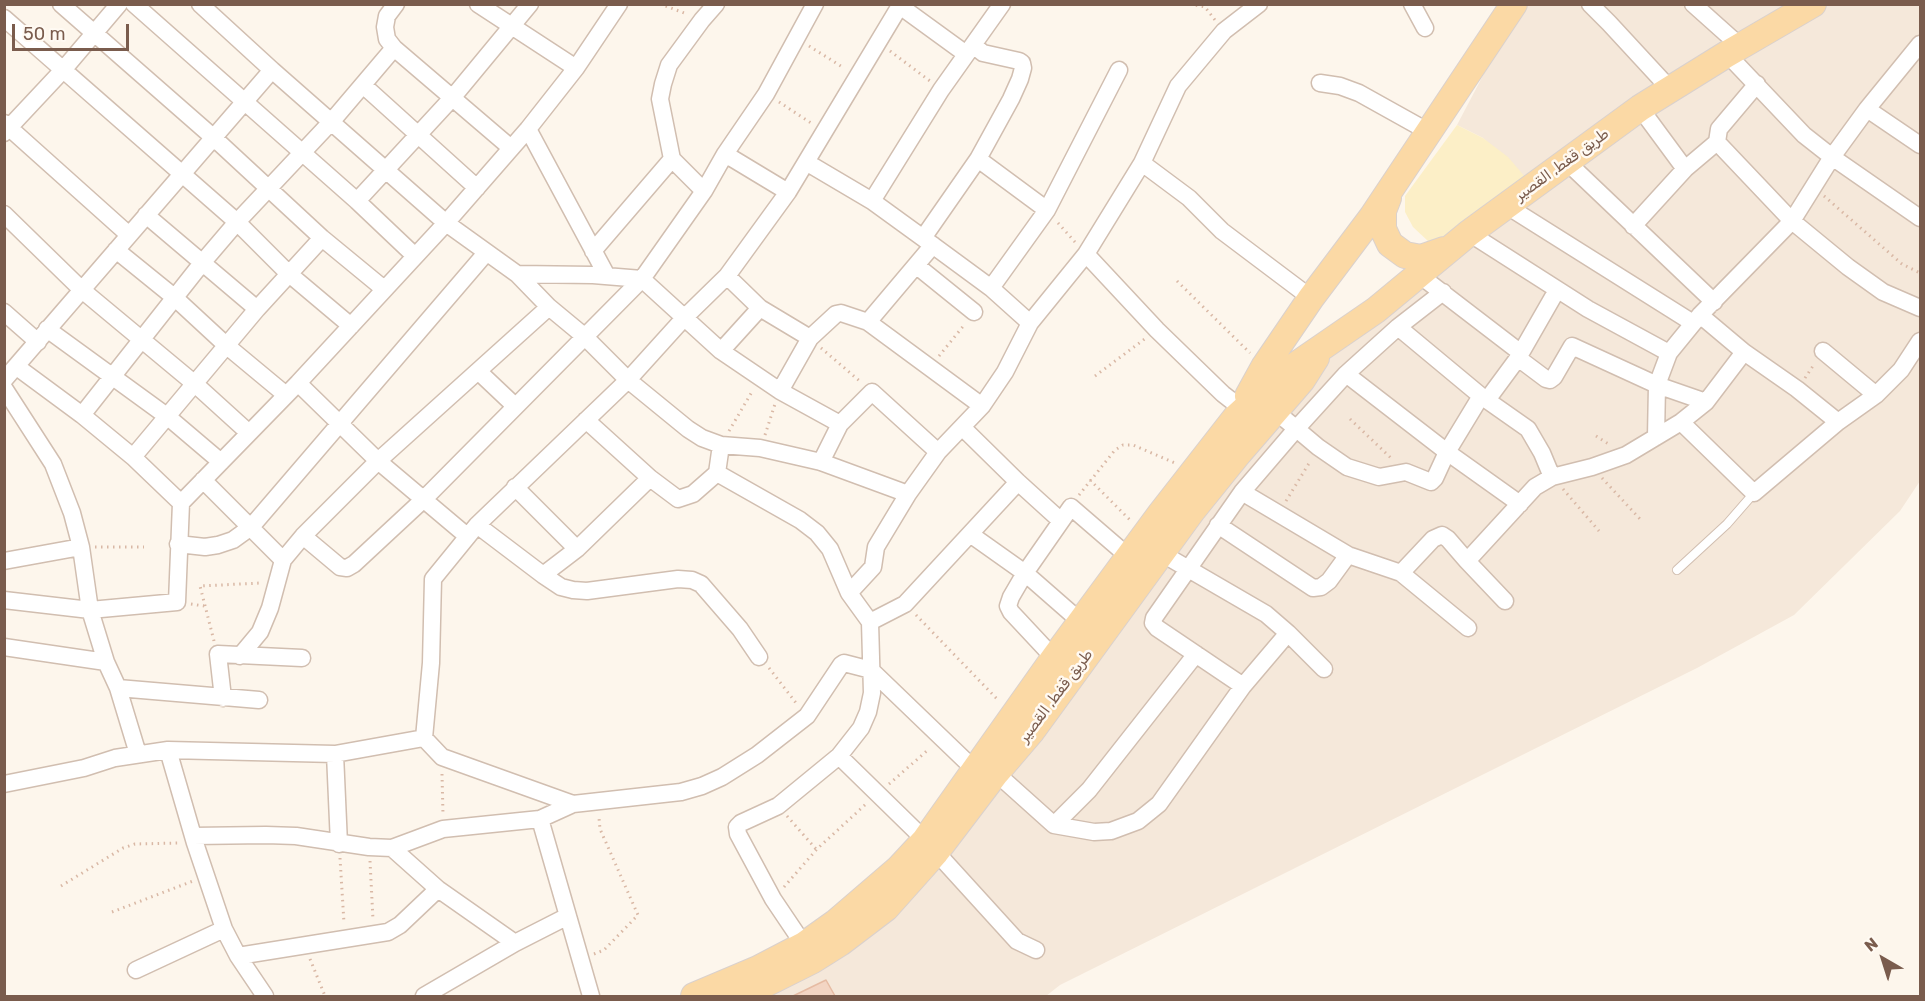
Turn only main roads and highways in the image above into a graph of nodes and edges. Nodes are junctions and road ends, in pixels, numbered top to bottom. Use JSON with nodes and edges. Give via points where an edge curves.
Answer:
{"nodes":[{"id":1,"x":1813,"y":4,"type":"edge"},
{"id":2,"x":1511,"y":6,"type":"edge"},
{"id":3,"x":1395,"y":181,"type":"junction"},
{"id":4,"x":1464,"y":238,"type":"junction"},
{"id":5,"x":1325,"y":346,"type":"junction"},
{"id":6,"x":1239,"y":413,"type":"junction"},
{"id":7,"x":1153,"y":544,"type":"junction"},
{"id":8,"x":986,"y":771,"type":"junction"},
{"id":9,"x":931,"y":846,"type":"junction"},
{"id":10,"x":694,"y":996,"type":"edge"},
{"id":11,"x":741,"y":996,"type":"edge"}],
"edges":[{"from":1,"to":4,"type":"main road","name":"طريق قفط, القصير","via":[[1640,108]]},
{"from":2,"to":3,"type":"main road","name":"طريق قفط, القصير"},
{"from":3,"to":4,"type":"main road","via":[[1383,211],[1383,229],[1390,244],[1405,255],[1421,258],[1437,254]]},
{"from":3,"to":6,"type":"main road","name":"طريق قفط, القصير","via":[[1264,367]]},
{"from":4,"to":5,"type":"main road","name":"طريق قفط, القصير"},
{"from":5,"to":6,"type":"main road","name":"طريق قفط, القصير","via":[[1282,374]]},
{"from":5,"to":7,"type":"main road","name":"طريق قفط, القصير","via":[[1302,380],[1230,463]]},
{"from":6,"to":7,"type":"main road","name":"طريق قفط, القصير","via":[[1192,472]]},
{"from":7,"to":8,"type":"main road","name":"طريق قفط, القصير","via":[[1031,732]]},
{"from":7,"to":8,"type":"main road","name":"طريق قفط, القصير","via":[[1129,557],[1054,658],[1012,716]]},
{"from":8,"to":9,"type":"main road","name":"طريق قفط, القصير"},
{"from":9,"to":10,"type":"main road","name":"طريق قفط, القصير","via":[[804,945]]},
{"from":9,"to":11,"type":"main road","name":"طريق قفط, القصير","via":[[886,908],[840,944]]}]}
